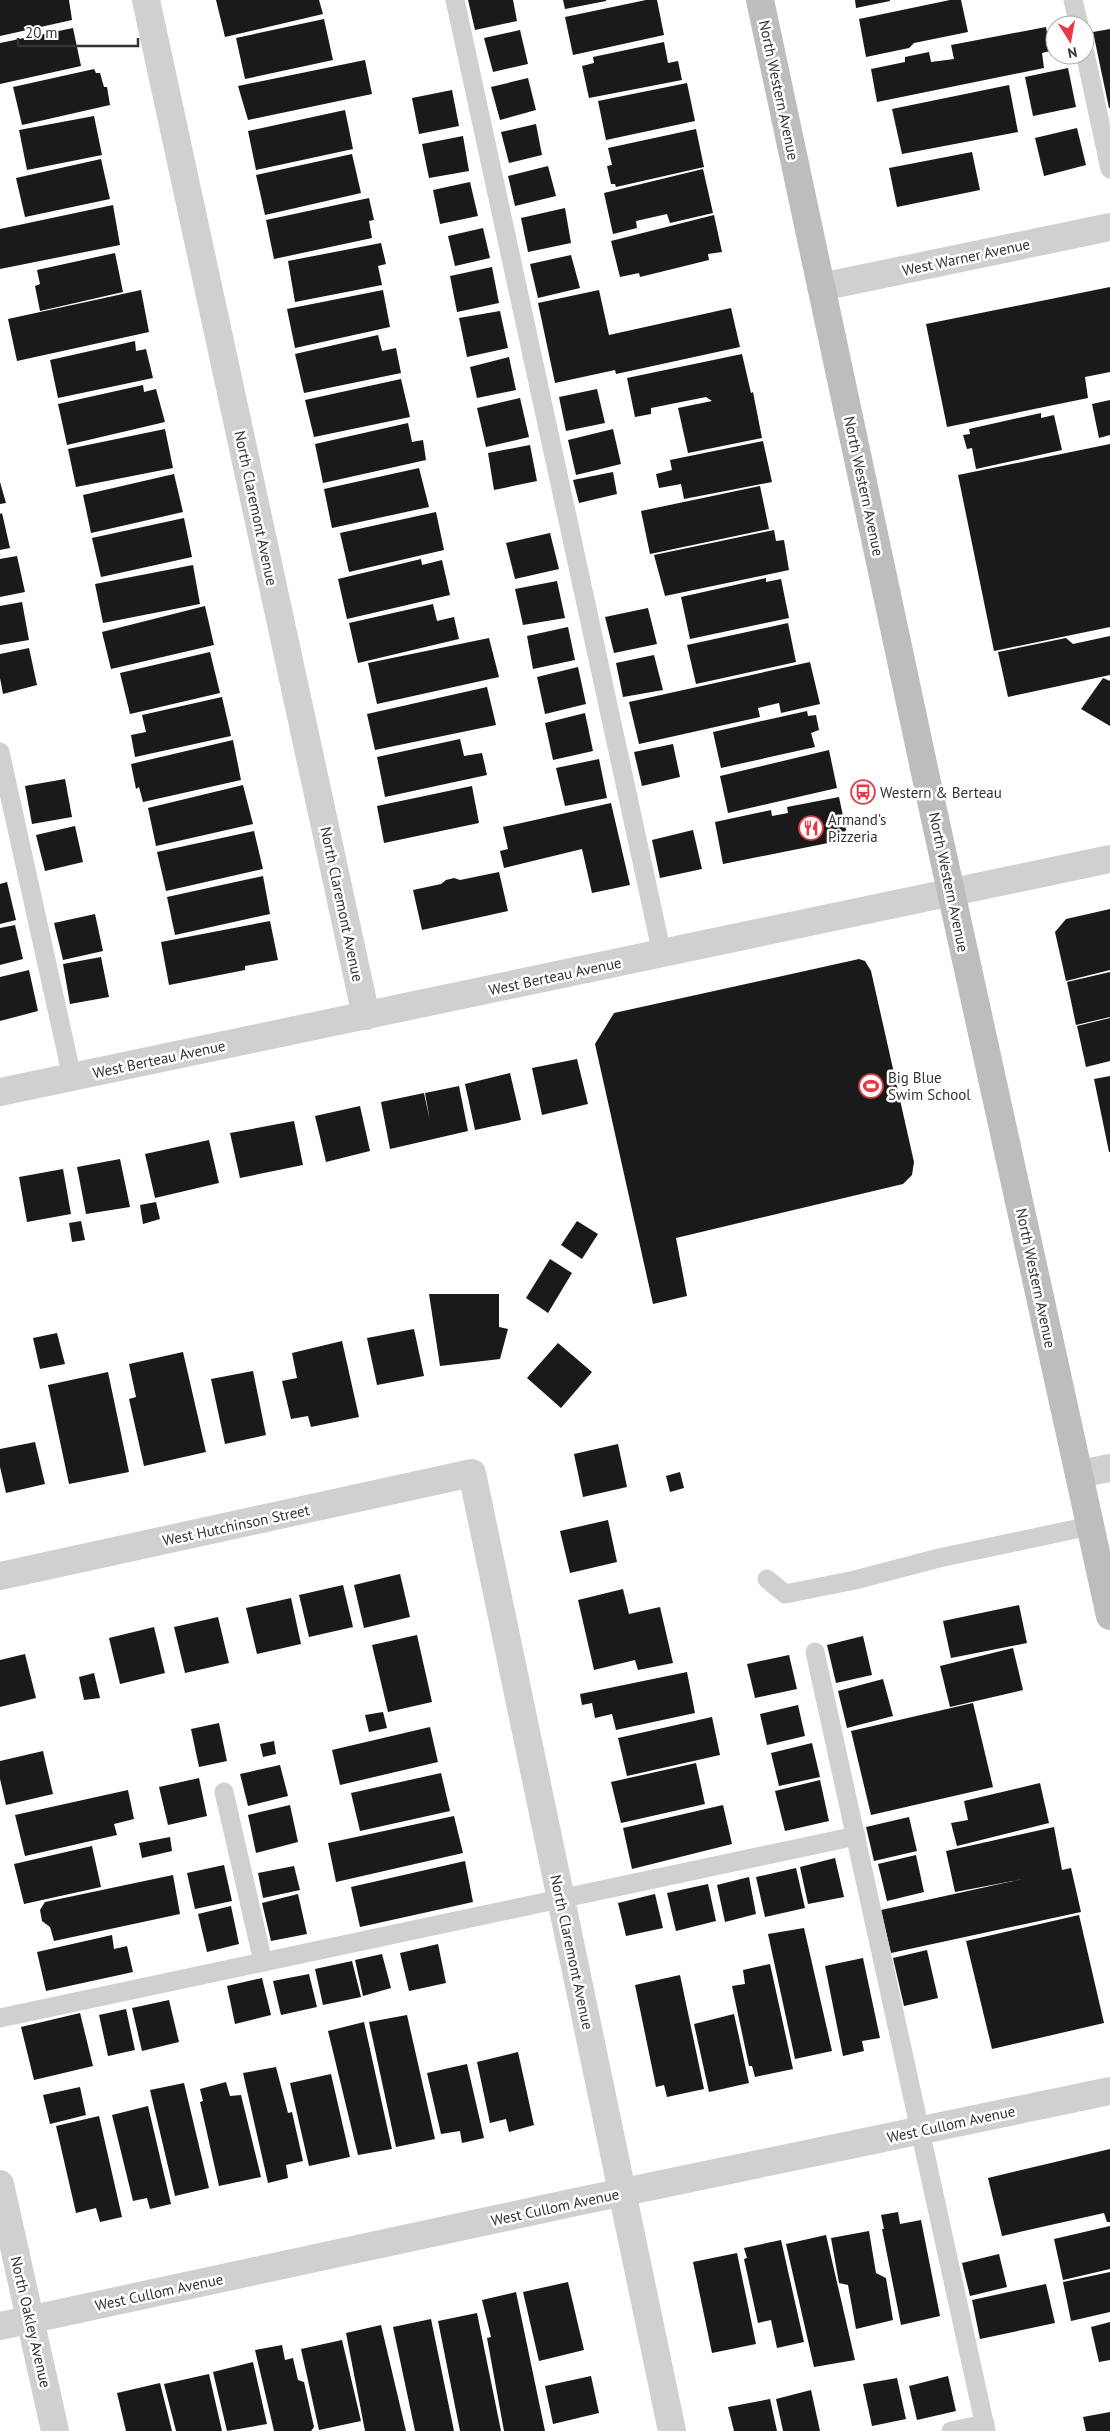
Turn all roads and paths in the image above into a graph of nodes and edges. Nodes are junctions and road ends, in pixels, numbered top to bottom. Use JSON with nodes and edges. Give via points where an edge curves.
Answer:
{"nodes":[{"id":1,"x":146,"y":0,"type":"edge"},
{"id":2,"x":455,"y":0,"type":"edge"},
{"id":3,"x":760,"y":0,"type":"edge"},
{"id":4,"x":1074,"y":0,"type":"edge"},
{"id":5,"x":1077,"y":15,"type":"edge"},
{"id":6,"x":1088,"y":65,"type":"edge"},
{"id":7,"x":1110,"y":169,"type":"edge"},
{"id":8,"x":1110,"y":227,"type":"edge"},
{"id":9,"x":822,"y":287,"type":"junction"},
{"id":10,"x":0,"y":752,"type":"edge"},
{"id":11,"x":1110,"y":860,"type":"edge"},
{"id":12,"x":951,"y":893,"type":"junction"},
{"id":13,"x":662,"y":954,"type":"junction"},
{"id":14,"x":366,"y":1016,"type":"junction"},
{"id":15,"x":72,"y":1077,"type":"junction"},
{"id":16,"x":0,"y":1092,"type":"edge"},
{"id":17,"x":1110,"y":1468,"type":"edge"},
{"id":18,"x":472,"y":1473,"type":"joint"},
{"id":19,"x":1079,"y":1474,"type":"junction"},
{"id":20,"x":1090,"y":1526,"type":"junction"},
{"id":21,"x":0,"y":1576,"type":"edge"},
{"id":22,"x":767,"y":1579,"type":"dead end"},
{"id":23,"x":1110,"y":1616,"type":"edge"},
{"id":24,"x":815,"y":1652,"type":"dead end"},
{"id":25,"x":224,"y":1792,"type":"dead end"},
{"id":26,"x":856,"y":1836,"type":"junction"},
{"id":27,"x":561,"y":1899,"type":"junction"},
{"id":28,"x":263,"y":1962,"type":"junction"},
{"id":29,"x":0,"y":2018,"type":"edge"},
{"id":30,"x":1110,"y":2091,"type":"edge"},
{"id":31,"x":920,"y":2130,"type":"junction"},
{"id":32,"x":0,"y":2184,"type":"edge"},
{"id":33,"x":622,"y":2192,"type":"junction"},
{"id":34,"x":30,"y":2320,"type":"junction"},
{"id":35,"x":0,"y":2326,"type":"edge"},
{"id":36,"x":985,"y":2428,"type":"edge"},
{"id":37,"x":55,"y":2431,"type":"edge"},
{"id":38,"x":672,"y":2431,"type":"edge"},
{"id":39,"x":952,"y":2431,"type":"edge"}],
"edges":[{"from":1,"to":14,"type":"street","name":"North Claremont Avenue"},
{"from":2,"to":13,"type":"lane"},
{"from":3,"to":9,"type":"main road","name":"North Western Avenue"},
{"from":4,"to":5,"type":"lane"},
{"from":6,"to":7,"type":"lane"},
{"from":8,"to":9,"type":"street","name":"West Warner Avenue"},
{"from":9,"to":12,"type":"main road","name":"North Western Avenue"},
{"from":10,"to":15,"type":"lane"},
{"from":11,"to":12,"type":"street","name":"West Berteau Avenue"},
{"from":12,"to":13,"type":"street","name":"West Berteau Avenue"},
{"from":12,"to":19,"type":"main road","name":"North Western Avenue"},
{"from":13,"to":14,"type":"street","name":"West Berteau Avenue"},
{"from":14,"to":15,"type":"street","name":"West Berteau Avenue"},
{"from":15,"to":16,"type":"street","name":"West Berteau Avenue"},
{"from":17,"to":19,"type":"street"},
{"from":18,"to":21,"type":"street","name":"West Hutchinson Street"},
{"from":18,"to":27,"type":"street","name":"North Claremont Avenue"},
{"from":19,"to":20,"type":"main road","name":"North Western Avenue"},
{"from":20,"to":22,"type":"lane","via":[[785,1594]]},
{"from":20,"to":23,"type":"main road","name":"North Western Avenue"},
{"from":24,"to":26,"type":"lane"},
{"from":25,"to":28,"type":"lane"},
{"from":26,"to":27,"type":"lane"},
{"from":26,"to":31,"type":"lane"},
{"from":27,"to":28,"type":"lane"},
{"from":27,"to":33,"type":"street","name":"North Claremont Avenue"},
{"from":28,"to":29,"type":"lane"},
{"from":30,"to":31,"type":"street","name":"West Cullom Avenue"},
{"from":31,"to":33,"type":"street","name":"West Cullom Avenue"},
{"from":31,"to":36,"type":"lane"},
{"from":32,"to":34,"type":"street","name":"North Oakley Avenue"},
{"from":33,"to":34,"type":"street","name":"West Cullom Avenue"},
{"from":33,"to":38,"type":"street","name":"North Claremont Avenue"},
{"from":34,"to":35,"type":"street","name":"West Cullom Avenue"},
{"from":34,"to":37,"type":"street","name":"North Oakley Avenue"},
{"from":36,"to":39,"type":"lane"}]}
